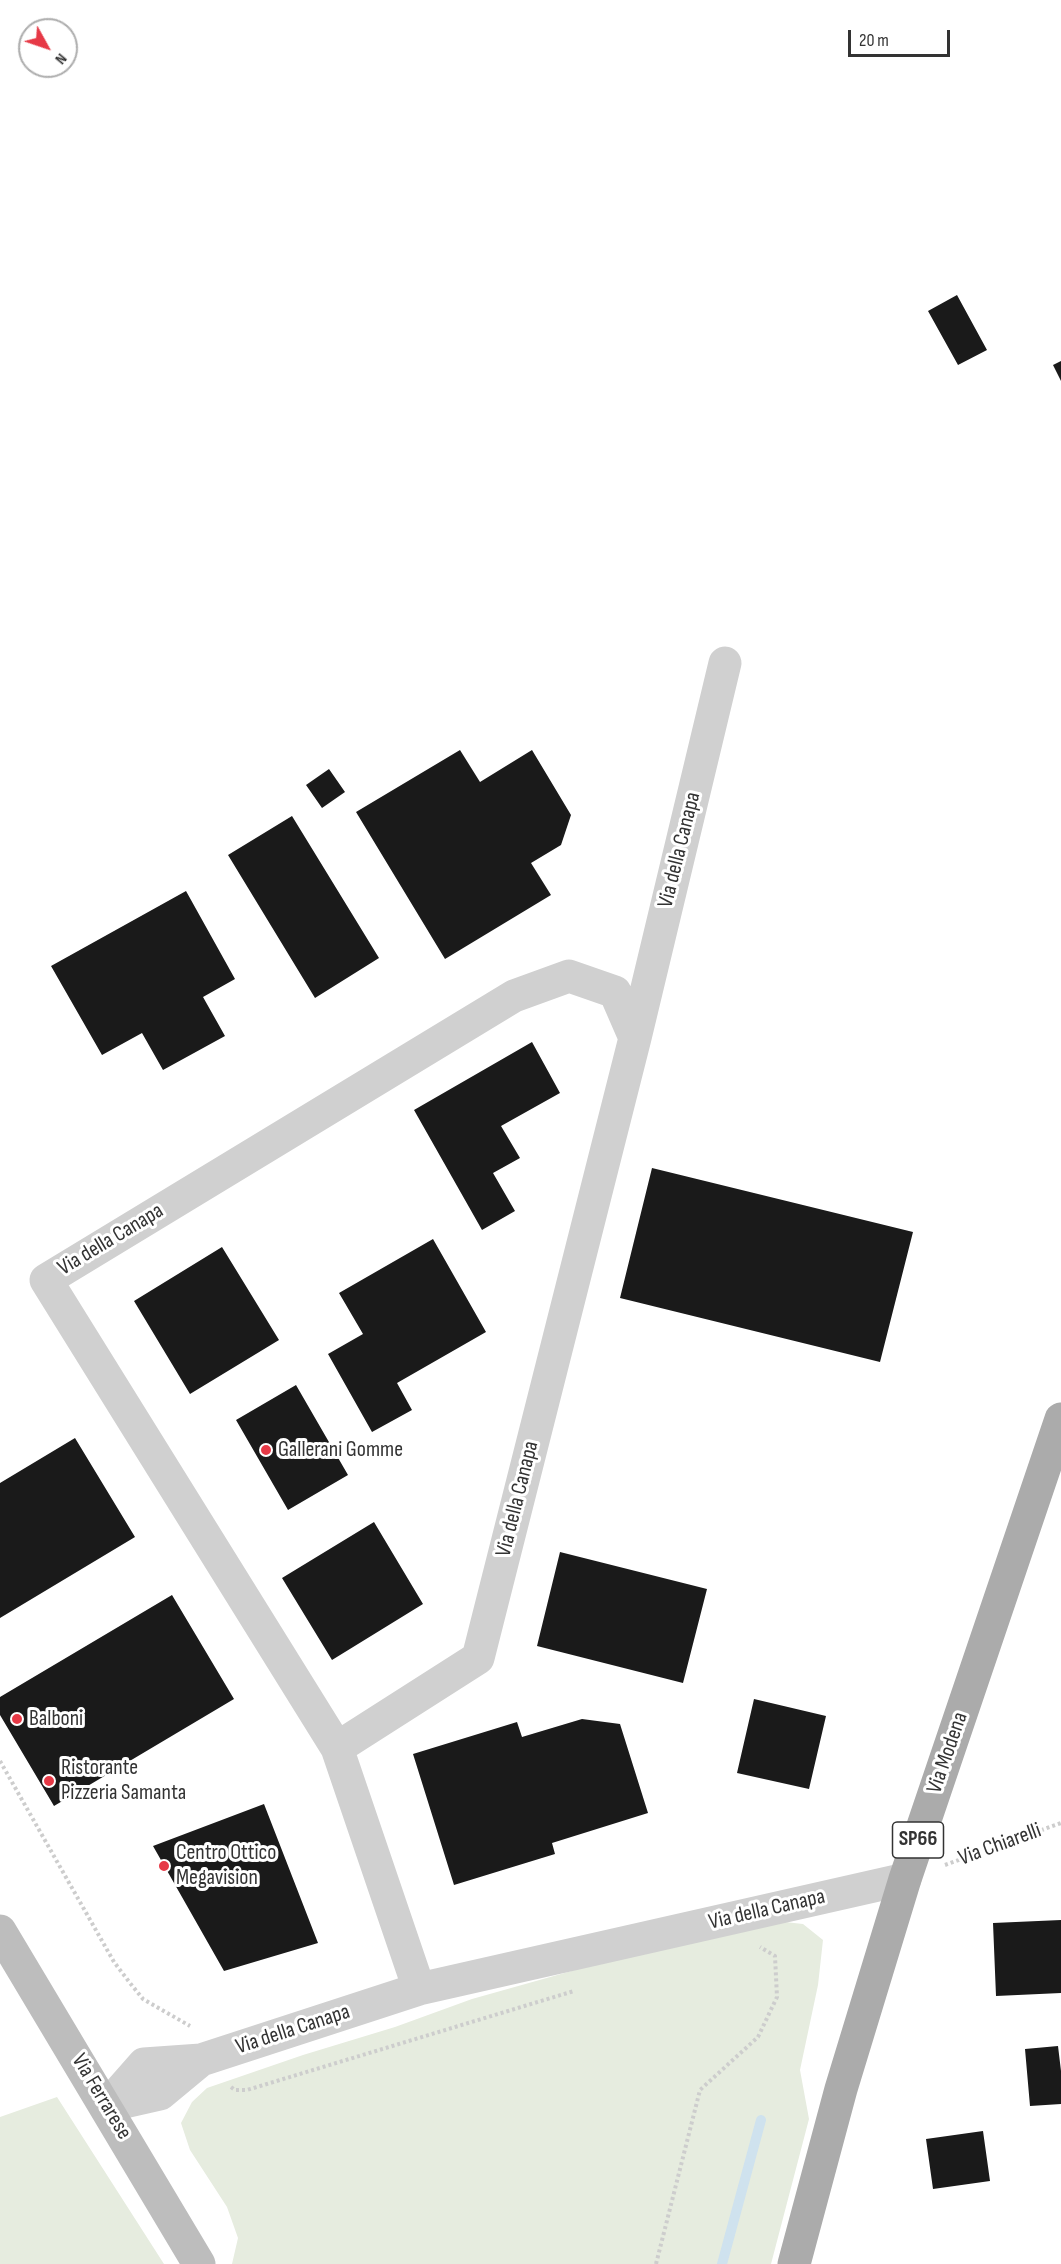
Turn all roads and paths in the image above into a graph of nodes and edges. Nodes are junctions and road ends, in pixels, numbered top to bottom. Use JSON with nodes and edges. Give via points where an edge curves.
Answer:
{"nodes":[{"id":1,"x":725,"y":663,"type":"dead end"},
{"id":2,"x":634,"y":1038,"type":"junction"},
{"id":3,"x":1061,"y":1419,"type":"edge"},
{"id":4,"x":337,"y":1748,"type":"junction"},
{"id":5,"x":0,"y":1761,"type":"edge"},
{"id":6,"x":1061,"y":1823,"type":"edge"},
{"id":7,"x":905,"y":1879,"type":"junction"},
{"id":8,"x":0,"y":1931,"type":"edge"},
{"id":9,"x":757,"y":1945,"type":"dead end"},
{"id":10,"x":419,"y":1989,"type":"junction"},
{"id":11,"x":577,"y":1990,"type":"dead end"},
{"id":12,"x":198,"y":2044,"type":"junction"},
{"id":13,"x":229,"y":2086,"type":"dead end"},
{"id":14,"x":107,"y":2106,"type":"junction"},
{"id":15,"x":200,"y":2264,"type":"edge"},
{"id":16,"x":656,"y":2264,"type":"edge"},
{"id":17,"x":794,"y":2264,"type":"edge"}],
"edges":[{"from":1,"to":2,"type":"street","name":"Via della Canapa"},
{"from":2,"to":4,"type":"street","name":"Via della Canapa","via":[[478,1658]]},
{"from":2,"to":4,"type":"street","name":"Via della Canapa","via":[[615,992],[569,976],[514,996],[46,1280]]},
{"from":3,"to":7,"type":"main road","name":"Via Modena","number":"SP66"},
{"from":4,"to":10,"type":"street","name":"Via della Canapa"},
{"from":5,"to":12,"type":"path","via":[[114,1962],[143,1999]]},
{"from":6,"to":7,"type":"path","name":"Via Chiarelli"},
{"from":7,"to":10,"type":"street","name":"Via della Canapa"},
{"from":7,"to":17,"type":"main road","name":"Via Modena","number":"SP66","via":[[841,2089]]},
{"from":8,"to":14,"type":"main road","name":"Via Ferrarese"},
{"from":9,"to":16,"type":"path","via":[[775,1956],[777,1997],[758,2037],[700,2090]]},
{"from":10,"to":12,"type":"street","name":"Via della Canapa"},
{"from":11,"to":13,"type":"path","via":[[247,2090]]},
{"from":12,"to":14,"type":"street","name":"Via della Canapa","via":[[144,2064]]},
{"from":14,"to":15,"type":"main road","name":"Via Ferrarese"}]}
